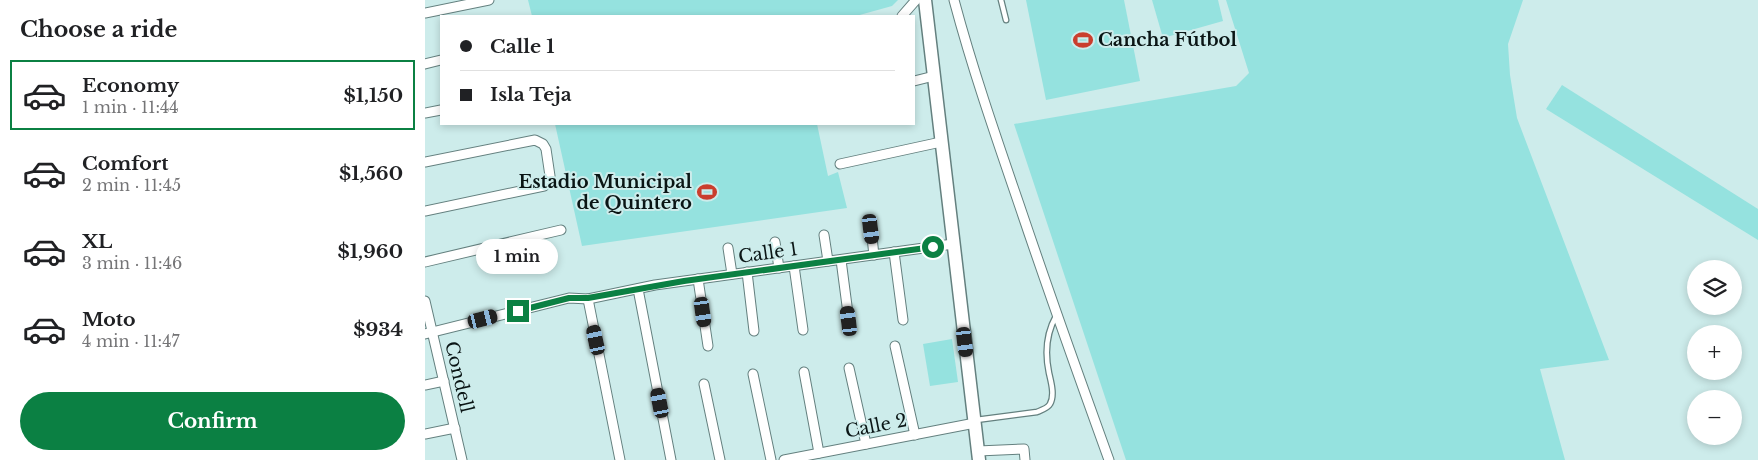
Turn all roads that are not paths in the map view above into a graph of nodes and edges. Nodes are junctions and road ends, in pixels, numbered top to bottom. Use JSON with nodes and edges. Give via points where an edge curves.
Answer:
{"nodes":[{"id":1,"x":489,"y":0,"type":"edge"},
{"id":2,"x":916,"y":0,"type":"edge"},
{"id":3,"x":925,"y":0,"type":"edge"},
{"id":4,"x":954,"y":0,"type":"edge"},
{"id":5,"x":1001,"y":0,"type":"edge"},
{"id":6,"x":425,"y":14,"type":"edge"},
{"id":7,"x":903,"y":15,"type":"edge"},
{"id":8,"x":1006,"y":20,"type":"dead end"},
{"id":9,"x":440,"y":60,"type":"edge"},
{"id":10,"x":425,"y":64,"type":"edge"},
{"id":11,"x":933,"y":76,"type":"junction"},
{"id":12,"x":915,"y":81,"type":"edge"},
{"id":13,"x":440,"y":110,"type":"edge"},
{"id":14,"x":425,"y":113,"type":"edge"},
{"id":15,"x":941,"y":142,"type":"junction"},
{"id":16,"x":425,"y":162,"type":"edge"},
{"id":17,"x":840,"y":164,"type":"dead end"},
{"id":18,"x":425,"y":211,"type":"edge"},
{"id":19,"x":871,"y":229,"type":"dead end"},
{"id":20,"x":561,"y":230,"type":"dead end"},
{"id":21,"x":824,"y":235,"type":"dead end"},
{"id":22,"x":775,"y":242,"type":"dead end"},
{"id":23,"x":953,"y":244,"type":"junction"},
{"id":24,"x":728,"y":248,"type":"dead end"},
{"id":25,"x":894,"y":252,"type":"junction"},
{"id":26,"x":874,"y":255,"type":"junction"},
{"id":27,"x":841,"y":260,"type":"junction"},
{"id":28,"x":828,"y":261,"type":"junction"},
{"id":29,"x":425,"y":262,"type":"edge"},
{"id":30,"x":794,"y":266,"type":"junction"},
{"id":31,"x":779,"y":268,"type":"junction"},
{"id":32,"x":747,"y":272,"type":"junction"},
{"id":33,"x":732,"y":274,"type":"junction"},
{"id":34,"x":698,"y":279,"type":"junction"},
{"id":35,"x":638,"y":289,"type":"junction"},
{"id":36,"x":588,"y":298,"type":"junction"},
{"id":37,"x":425,"y":301,"type":"edge"},
{"id":38,"x":1057,"y":315,"type":"junction"},
{"id":39,"x":903,"y":320,"type":"dead end"},
{"id":40,"x":849,"y":321,"type":"dead end"},
{"id":41,"x":803,"y":330,"type":"dead end"},
{"id":42,"x":754,"y":331,"type":"dead end"},
{"id":43,"x":429,"y":333,"type":"edge"},
{"id":44,"x":708,"y":346,"type":"dead end"},
{"id":45,"x":895,"y":346,"type":"dead end"},
{"id":46,"x":849,"y":368,"type":"dead end"},
{"id":47,"x":804,"y":372,"type":"dead end"},
{"id":48,"x":753,"y":374,"type":"dead end"},
{"id":49,"x":444,"y":382,"type":"junction"},
{"id":50,"x":705,"y":384,"type":"dead end"},
{"id":51,"x":425,"y":385,"type":"edge"},
{"id":52,"x":975,"y":421,"type":"junction"},
{"id":53,"x":455,"y":428,"type":"junction"},
{"id":54,"x":425,"y":434,"type":"edge"},
{"id":55,"x":915,"y":435,"type":"junction"},
{"id":56,"x":866,"y":444,"type":"junction"},
{"id":57,"x":819,"y":453,"type":"junction"},
{"id":58,"x":978,"y":456,"type":"edge"},
{"id":59,"x":462,"y":460,"type":"edge"},
{"id":60,"x":620,"y":460,"type":"edge"},
{"id":61,"x":671,"y":460,"type":"edge"},
{"id":62,"x":720,"y":460,"type":"edge"},
{"id":63,"x":771,"y":460,"type":"edge"},
{"id":64,"x":784,"y":460,"type":"edge"},
{"id":65,"x":1025,"y":460,"type":"edge"},
{"id":66,"x":1109,"y":460,"type":"edge"}],
"edges":[{"from":1,"to":6,"type":"street"},
{"from":2,"to":7,"type":"street"},
{"from":3,"to":11,"type":"main road"},
{"from":4,"to":38,"type":"street","via":[[971,63]]},
{"from":5,"to":8,"type":"lane"},
{"from":9,"to":10,"type":"street"},
{"from":11,"to":12,"type":"street"},
{"from":11,"to":15,"type":"main road"},
{"from":13,"to":14,"type":"street"},
{"from":15,"to":17,"type":"street"},
{"from":15,"to":23,"type":"main road"},
{"from":16,"to":18,"type":"street","via":[[535,140],[545,146],[550,173],[544,186]]},
{"from":19,"to":26,"type":"street"},
{"from":20,"to":29,"type":"street"},
{"from":21,"to":28,"type":"street"},
{"from":22,"to":31,"type":"street"},
{"from":23,"to":25,"type":"street","name":"Calle 1"},
{"from":23,"to":52,"type":"main road"},
{"from":24,"to":33,"type":"street"},
{"from":25,"to":26,"type":"street","name":"Calle 1"},
{"from":25,"to":39,"type":"street"},
{"from":26,"to":27,"type":"street","name":"Calle 1"},
{"from":27,"to":28,"type":"street","name":"Calle 1"},
{"from":27,"to":40,"type":"street"},
{"from":28,"to":30,"type":"street","name":"Calle 1"},
{"from":30,"to":31,"type":"street","name":"Calle 1"},
{"from":30,"to":41,"type":"street"},
{"from":31,"to":32,"type":"street","name":"Calle 1"},
{"from":32,"to":33,"type":"street","name":"Calle 1"},
{"from":32,"to":42,"type":"street"},
{"from":33,"to":34,"type":"street","name":"Calle 1"},
{"from":34,"to":35,"type":"street","name":"Calle 1"},
{"from":34,"to":44,"type":"street"},
{"from":35,"to":36,"type":"street","name":"Calle 1"},
{"from":35,"to":61,"type":"street"},
{"from":36,"to":43,"type":"street","name":"Calle 1","via":[[569,298]]},
{"from":36,"to":60,"type":"street"},
{"from":37,"to":43,"type":"street","name":"Condell"},
{"from":38,"to":52,"type":"lane","via":[[1049,330],[1047,345],[1051,403],[1033,413]]},
{"from":38,"to":66,"type":"street"},
{"from":43,"to":49,"type":"street","name":"Condell"},
{"from":45,"to":55,"type":"street"},
{"from":46,"to":56,"type":"street"},
{"from":47,"to":57,"type":"street"},
{"from":48,"to":63,"type":"street"},
{"from":49,"to":51,"type":"street"},
{"from":49,"to":53,"type":"street","name":"Condell"},
{"from":50,"to":62,"type":"street"},
{"from":52,"to":55,"type":"street","name":"Calle 2"},
{"from":52,"to":58,"type":"main road"},
{"from":53,"to":54,"type":"street"},
{"from":53,"to":59,"type":"street","name":"Condell"},
{"from":55,"to":56,"type":"street","name":"Calle 2"},
{"from":56,"to":57,"type":"street","name":"Calle 2"},
{"from":57,"to":64,"type":"street","name":"Calle 2"},
{"from":58,"to":65,"type":"street","via":[[1023,449]]}]}
